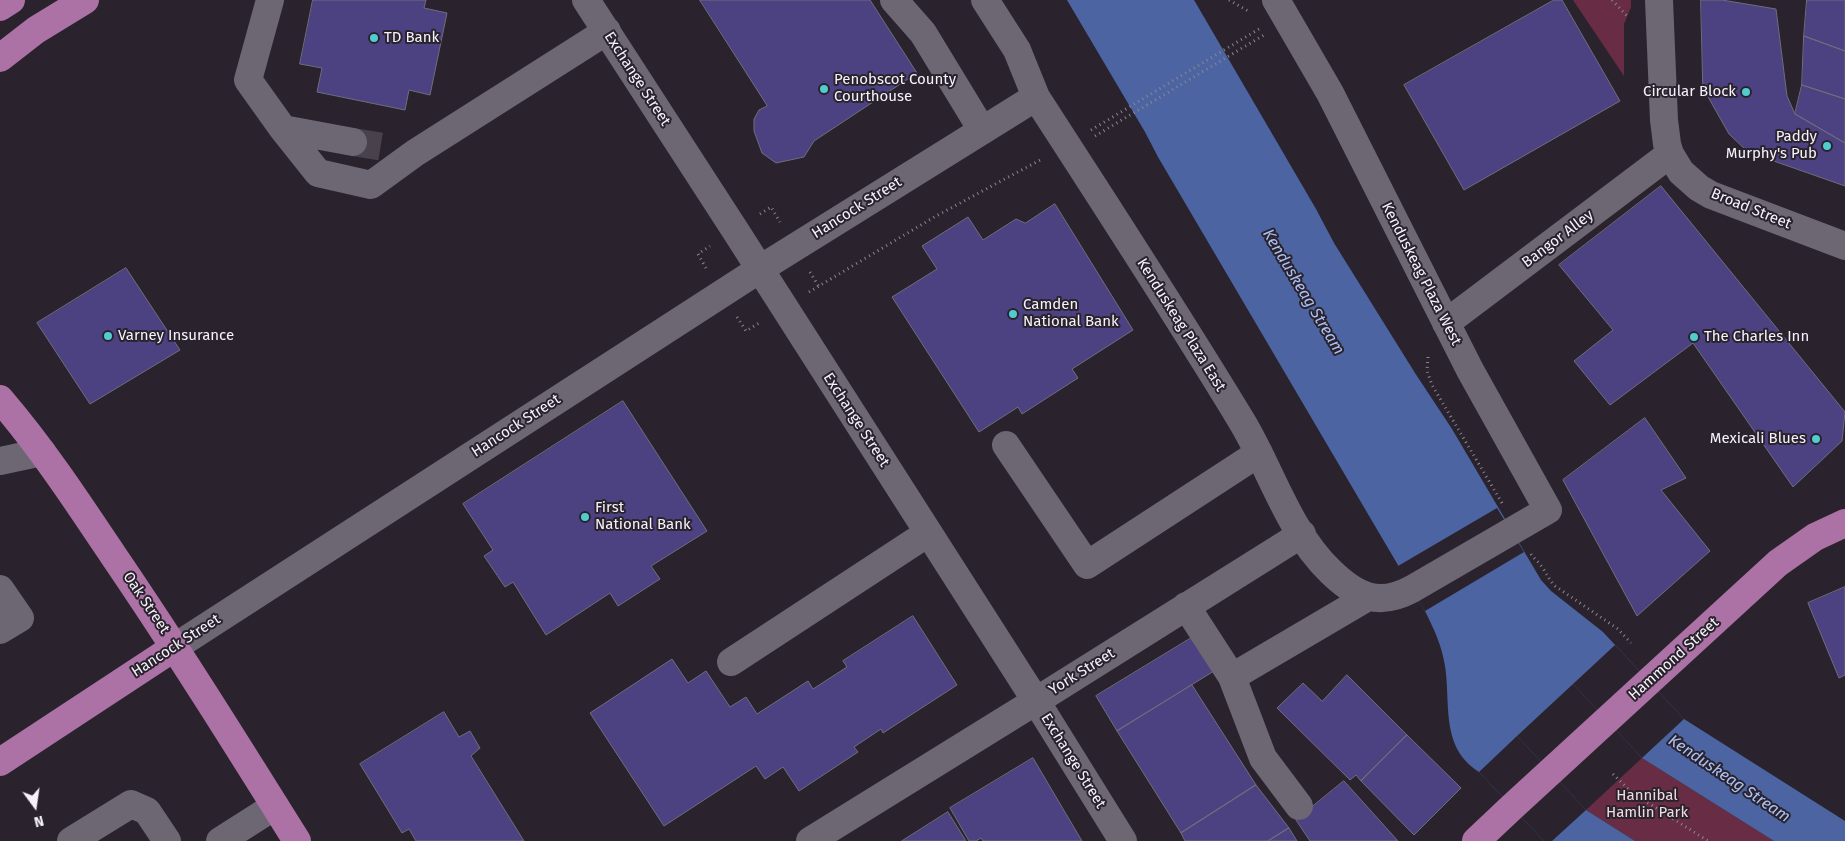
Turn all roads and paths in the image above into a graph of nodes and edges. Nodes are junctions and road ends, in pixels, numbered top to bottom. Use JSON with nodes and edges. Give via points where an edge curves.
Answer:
{"nodes":[{"id":1,"x":11,"y":0,"type":"edge"},
{"id":2,"x":85,"y":0,"type":"edge"},
{"id":3,"x":270,"y":0,"type":"edge"},
{"id":4,"x":586,"y":0,"type":"edge"},
{"id":5,"x":894,"y":0,"type":"edge"},
{"id":6,"x":985,"y":0,"type":"edge"},
{"id":7,"x":1276,"y":0,"type":"edge"},
{"id":8,"x":1659,"y":0,"type":"edge"},
{"id":9,"x":0,"y":7,"type":"edge"},
{"id":10,"x":1264,"y":26,"type":"dead end"},
{"id":11,"x":607,"y":32,"type":"junction"},
{"id":12,"x":1266,"y":34,"type":"dead end"},
{"id":13,"x":0,"y":58,"type":"edge"},
{"id":14,"x":1036,"y":96,"type":"junction"},
{"id":15,"x":283,"y":129,"type":"junction"},
{"id":16,"x":982,"y":130,"type":"junction"},
{"id":17,"x":1078,"y":141,"type":"junction"},
{"id":18,"x":353,"y":142,"type":"tunnel mouth"},
{"id":19,"x":384,"y":147,"type":"tunnel mouth"},
{"id":20,"x":415,"y":153,"type":"junction"},
{"id":21,"x":1670,"y":154,"type":"junction"},
{"id":22,"x":1044,"y":158,"type":"dead end"},
{"id":23,"x":1845,"y":246,"type":"edge"},
{"id":24,"x":760,"y":269,"type":"junction"},
{"id":25,"x":819,"y":287,"type":"dead end"},
{"id":26,"x":1446,"y":323,"type":"junction"},
{"id":27,"x":1429,"y":356,"type":"dead end"},
{"id":28,"x":0,"y":399,"type":"edge"},
{"id":29,"x":1006,"y":445,"type":"dead end"},
{"id":30,"x":42,"y":452,"type":"junction"},
{"id":31,"x":1259,"y":453,"type":"junction"},
{"id":32,"x":0,"y":461,"type":"edge"},
{"id":33,"x":1509,"y":520,"type":"junction"},
{"id":34,"x":1845,"y":523,"type":"edge"},
{"id":35,"x":928,"y":533,"type":"junction"},
{"id":36,"x":1302,"y":534,"type":"junction"},
{"id":37,"x":1530,"y":553,"type":"dead end"},
{"id":38,"x":0,"y":590,"type":"edge"},
{"id":39,"x":1368,"y":597,"type":"junction"},
{"id":40,"x":1186,"y":606,"type":"junction"},
{"id":41,"x":0,"y":630,"type":"edge"},
{"id":42,"x":1630,"y":643,"type":"dead end"},
{"id":43,"x":175,"y":647,"type":"junction"},
{"id":44,"x":731,"y":662,"type":"dead end"},
{"id":45,"x":1232,"y":676,"type":"junction"},
{"id":46,"x":1036,"y":701,"type":"junction"},
{"id":47,"x":0,"y":762,"type":"edge"},
{"id":48,"x":1613,"y":774,"type":"dead end"},
{"id":49,"x":275,"y":806,"type":"junction"},
{"id":50,"x":1299,"y":806,"type":"dead end"},
{"id":51,"x":71,"y":841,"type":"edge"},
{"id":52,"x":167,"y":841,"type":"edge"},
{"id":53,"x":220,"y":841,"type":"edge"},
{"id":54,"x":297,"y":841,"type":"edge"},
{"id":55,"x":810,"y":841,"type":"edge"},
{"id":56,"x":1123,"y":841,"type":"edge"},
{"id":57,"x":1476,"y":841,"type":"edge"},
{"id":58,"x":1708,"y":841,"type":"edge"}],
"edges":[{"from":1,"to":9,"type":"main road"},
{"from":2,"to":13,"type":"main road","via":[[36,30]]},
{"from":3,"to":15,"type":"street","via":[[248,80]]},
{"from":4,"to":11,"type":"street","name":"Exchange Street"},
{"from":5,"to":16,"type":"street","via":[[923,32]]},
{"from":6,"to":14,"type":"street","name":"Kenduskeag Plaza East","via":[[1017,50]]},
{"from":7,"to":26,"type":"street","name":"Kenduskeag Plaza West","via":[[1330,93]]},
{"from":8,"to":21,"type":"street","via":[[1664,120]]},
{"from":10,"to":17,"type":"path"},
{"from":11,"to":20,"type":"street"},
{"from":11,"to":24,"type":"street","name":"Exchange Street"},
{"from":12,"to":17,"type":"path"},
{"from":14,"to":16,"type":"street","name":"Hancock Street"},
{"from":14,"to":17,"type":"street","name":"Kenduskeag Plaza East"},
{"from":15,"to":18,"type":"street"},
{"from":15,"to":20,"type":"street","via":[[318,173],[371,185]]},
{"from":16,"to":24,"type":"street","name":"Hancock Street"},
{"from":17,"to":31,"type":"street","name":"Kenduskeag Plaza East"},
{"from":19,"to":20,"type":"street"},
{"from":21,"to":23,"type":"street","name":"Broad Street","via":[[1689,180],[1711,194]]},
{"from":21,"to":26,"type":"street","name":"Bangor Alley"},
{"from":22,"to":25,"type":"path","via":[[936,216]]},
{"from":24,"to":35,"type":"street","name":"Exchange Street"},
{"from":24,"to":43,"type":"street","name":"Hancock Street"},
{"from":26,"to":33,"type":"street","name":"Kenduskeag Plaza West","via":[[1548,510]]},
{"from":27,"to":33,"type":"path","via":[[1427,371],[1432,385]]},
{"from":28,"to":30,"type":"main road","name":"Oak Street"},
{"from":29,"to":31,"type":"street","via":[[1087,565]]},
{"from":30,"to":32,"type":"street"},
{"from":30,"to":43,"type":"main road","name":"Oak Street"},
{"from":31,"to":36,"type":"street","name":"Kenduskeag Plaza East"},
{"from":33,"to":39,"type":"street","name":"Kenduskeag Plaza East","via":[[1412,589],[1396,596]]},
{"from":34,"to":57,"type":"main road","name":"Hammond Street","via":[[1815,537],[1778,563]]},
{"from":35,"to":44,"type":"street"},
{"from":35,"to":46,"type":"street","name":"Exchange Street"},
{"from":36,"to":39,"type":"street","name":"Kenduskeag Plaza East","via":[[1330,572]]},
{"from":36,"to":40,"type":"street","name":"York Street"},
{"from":37,"to":42,"type":"path","via":[[1554,586],[1618,629]]},
{"from":38,"to":41,"type":"street","via":[[20,618]]},
{"from":39,"to":45,"type":"street"},
{"from":40,"to":45,"type":"street"},
{"from":40,"to":46,"type":"street","name":"York Street"},
{"from":43,"to":47,"type":"main road","name":"Hancock Street"},
{"from":43,"to":49,"type":"main road","name":"Oak Street"},
{"from":45,"to":50,"type":"street","via":[[1263,758]]},
{"from":46,"to":55,"type":"street","name":"York Street"},
{"from":46,"to":56,"type":"street","name":"Exchange Street"},
{"from":48,"to":58,"type":"path","via":[[1631,792]]},
{"from":49,"to":53,"type":"street"},
{"from":49,"to":54,"type":"main road","name":"Oak Street"},
{"from":51,"to":52,"type":"street","via":[[131,804],[147,811]]}]}
